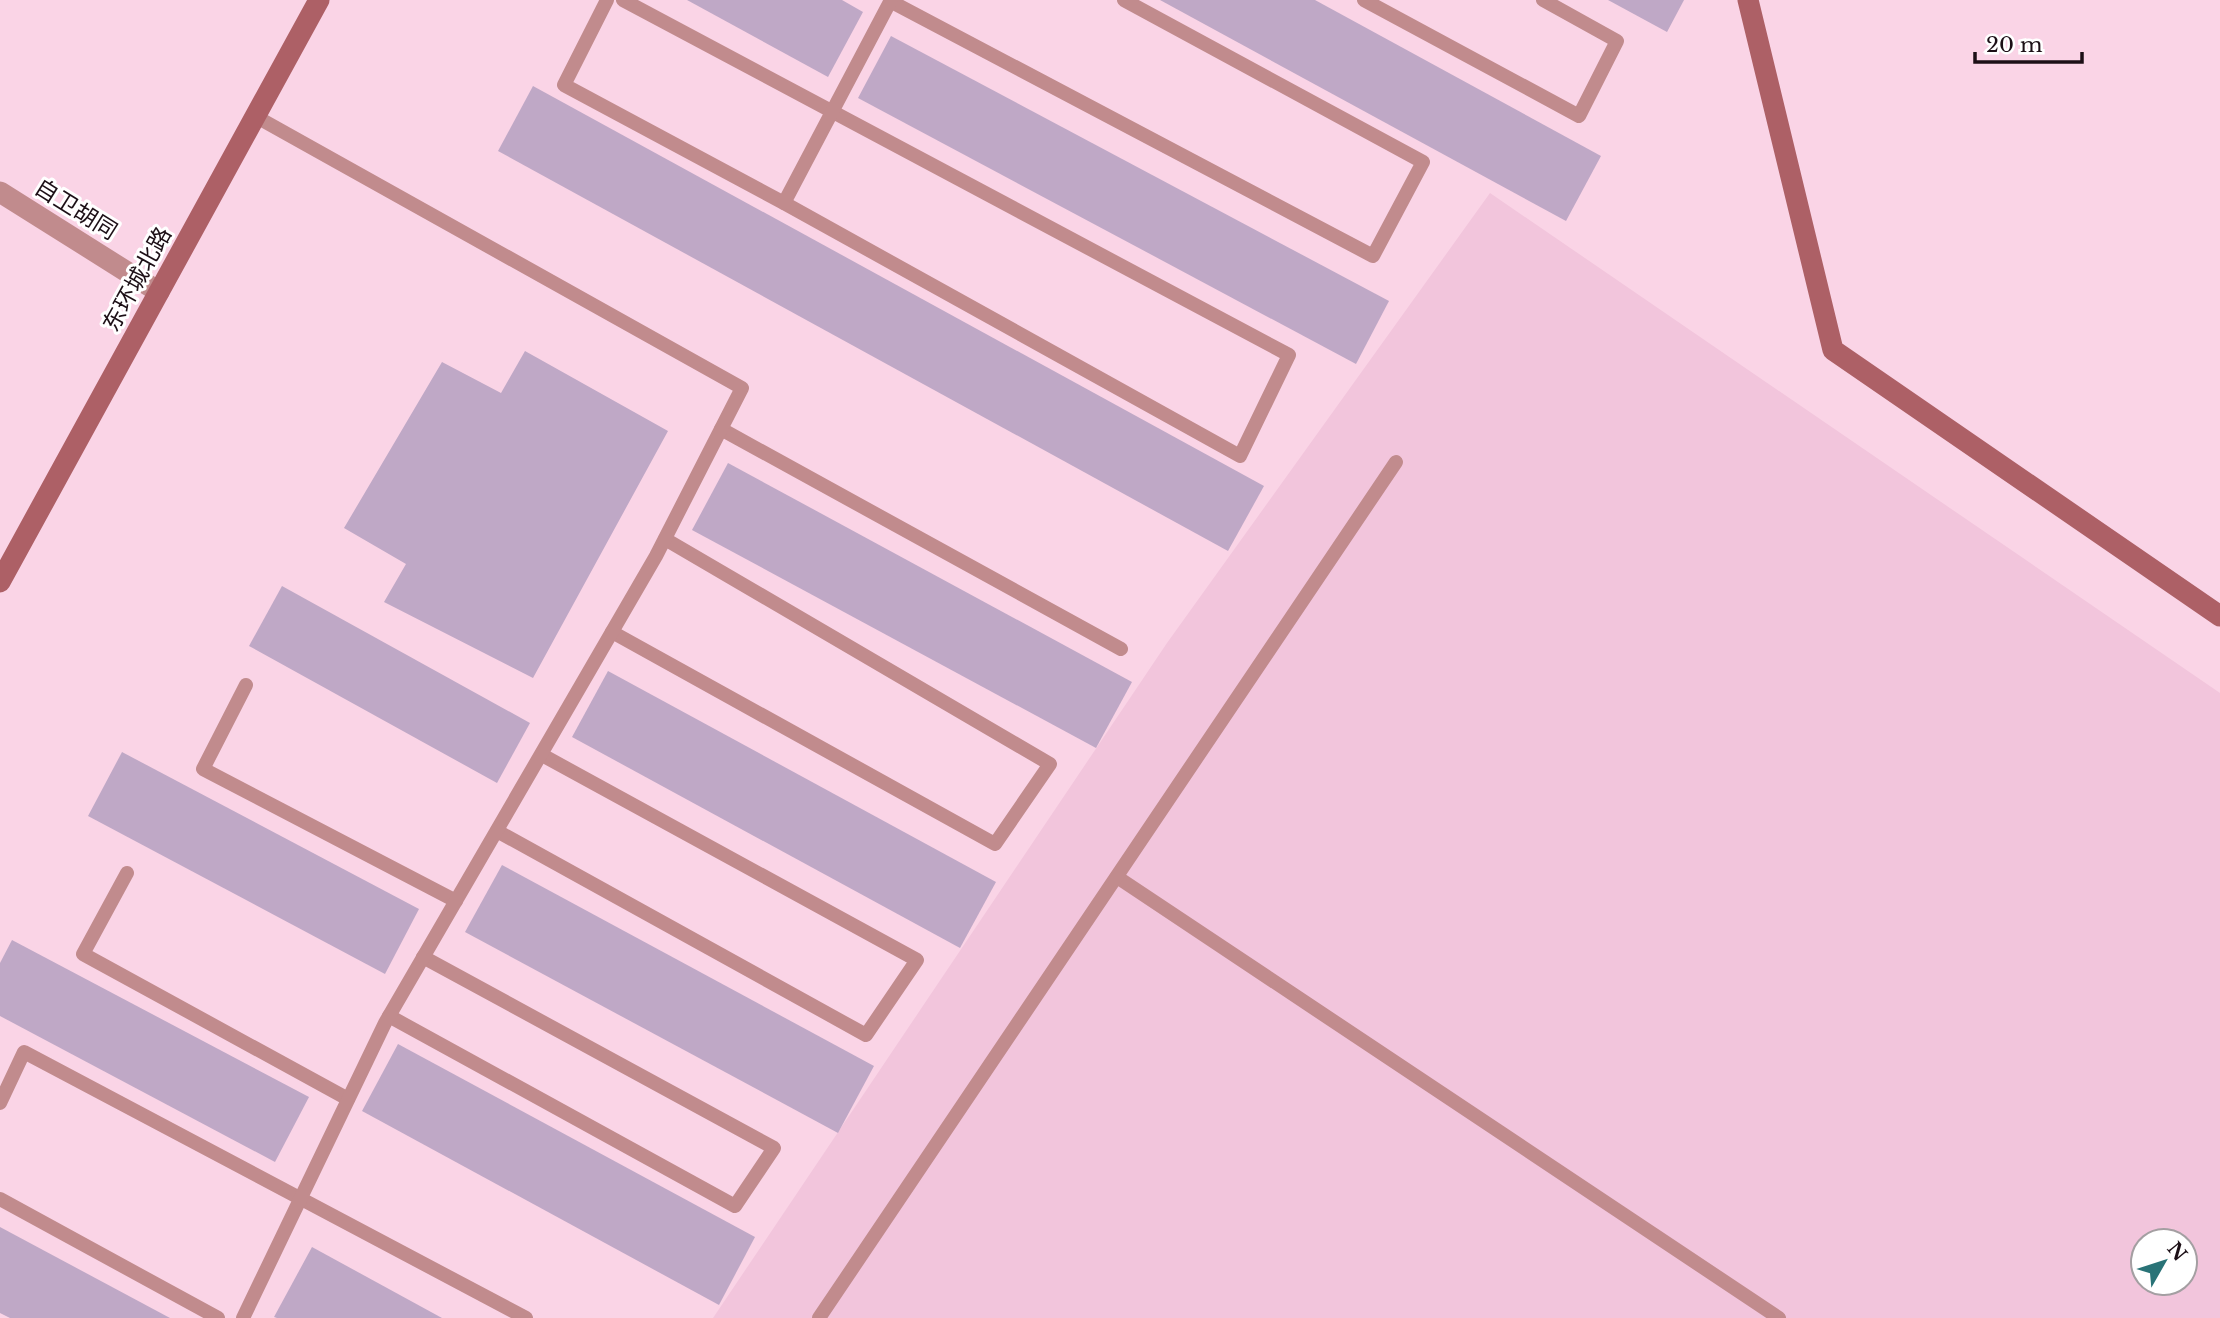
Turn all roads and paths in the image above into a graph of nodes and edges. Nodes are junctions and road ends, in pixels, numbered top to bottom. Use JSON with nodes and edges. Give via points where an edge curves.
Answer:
{"nodes":[{"id":1,"x":319,"y":0,"type":"edge"},
{"id":2,"x":607,"y":0,"type":"edge"},
{"id":3,"x":623,"y":0,"type":"edge"},
{"id":4,"x":891,"y":0,"type":"edge"},
{"id":5,"x":1124,"y":0,"type":"edge"},
{"id":6,"x":1364,"y":0,"type":"edge"},
{"id":7,"x":1543,"y":0,"type":"edge"},
{"id":8,"x":1748,"y":0,"type":"edge"},
{"id":9,"x":832,"y":112,"type":"junction"},
{"id":10,"x":256,"y":116,"type":"junction"},
{"id":11,"x":0,"y":192,"type":"edge"},
{"id":12,"x":784,"y":203,"type":"junction"},
{"id":13,"x":159,"y":292,"type":"junction"},
{"id":14,"x":721,"y":429,"type":"junction"},
{"id":15,"x":1396,"y":462,"type":"dead end"},
{"id":16,"x":665,"y":539,"type":"junction"},
{"id":17,"x":0,"y":582,"type":"edge"},
{"id":18,"x":2220,"y":616,"type":"edge"},
{"id":19,"x":612,"y":632,"type":"junction"},
{"id":20,"x":1121,"y":649,"type":"dead end"},
{"id":21,"x":246,"y":685,"type":"dead end"},
{"id":22,"x":542,"y":755,"type":"junction"},
{"id":23,"x":497,"y":831,"type":"junction"},
{"id":24,"x":127,"y":873,"type":"dead end"},
{"id":25,"x":1117,"y":877,"type":"junction"},
{"id":26,"x":456,"y":901,"type":"junction"},
{"id":27,"x":423,"y":957,"type":"junction"},
{"id":28,"x":389,"y":1016,"type":"junction"},
{"id":29,"x":348,"y":1100,"type":"junction"},
{"id":30,"x":0,"y":1103,"type":"edge"},
{"id":31,"x":301,"y":1198,"type":"junction"},
{"id":32,"x":0,"y":1199,"type":"edge"},
{"id":33,"x":218,"y":1318,"type":"edge"},
{"id":34,"x":243,"y":1318,"type":"edge"},
{"id":35,"x":526,"y":1318,"type":"edge"},
{"id":36,"x":819,"y":1318,"type":"edge"},
{"id":37,"x":1779,"y":1318,"type":"edge"}],
"edges":[{"from":1,"to":10,"type":"street","name":"东环城北路"},
{"from":2,"to":12,"type":"lane","via":[[564,85]]},
{"from":3,"to":9,"type":"lane"},
{"from":4,"to":5,"type":"lane","via":[[1373,256],[1423,162]]},
{"from":4,"to":9,"type":"lane"},
{"from":6,"to":7,"type":"lane","via":[[1579,116],[1617,41]]},
{"from":8,"to":18,"type":"street","via":[[1833,350]]},
{"from":9,"to":12,"type":"lane"},
{"from":9,"to":12,"type":"lane","via":[[1289,355],[1240,456]]},
{"from":10,"to":13,"type":"street","name":"东环城北路"},
{"from":10,"to":14,"type":"lane","via":[[742,388]]},
{"from":11,"to":13,"type":"street","name":"自卫胡同"},
{"from":13,"to":17,"type":"street","name":"东环城北路"},
{"from":14,"to":16,"type":"lane"},
{"from":14,"to":20,"type":"lane"},
{"from":15,"to":25,"type":"lane"},
{"from":16,"to":19,"type":"lane"},
{"from":16,"to":19,"type":"lane","via":[[1050,764],[995,844]]},
{"from":19,"to":22,"type":"lane"},
{"from":21,"to":26,"type":"lane","via":[[203,769]]},
{"from":22,"to":23,"type":"lane"},
{"from":22,"to":23,"type":"lane","via":[[917,960],[866,1035]]},
{"from":23,"to":26,"type":"lane"},
{"from":24,"to":29,"type":"lane","via":[[83,954]]},
{"from":25,"to":36,"type":"lane"},
{"from":25,"to":37,"type":"lane"},
{"from":26,"to":27,"type":"lane"},
{"from":27,"to":28,"type":"lane"},
{"from":27,"to":28,"type":"lane","via":[[774,1147],[735,1206]]},
{"from":28,"to":29,"type":"lane"},
{"from":29,"to":31,"type":"lane"},
{"from":30,"to":31,"type":"lane","via":[[24,1052]]},
{"from":31,"to":34,"type":"lane"},
{"from":31,"to":35,"type":"lane"},
{"from":32,"to":33,"type":"lane"}]}
